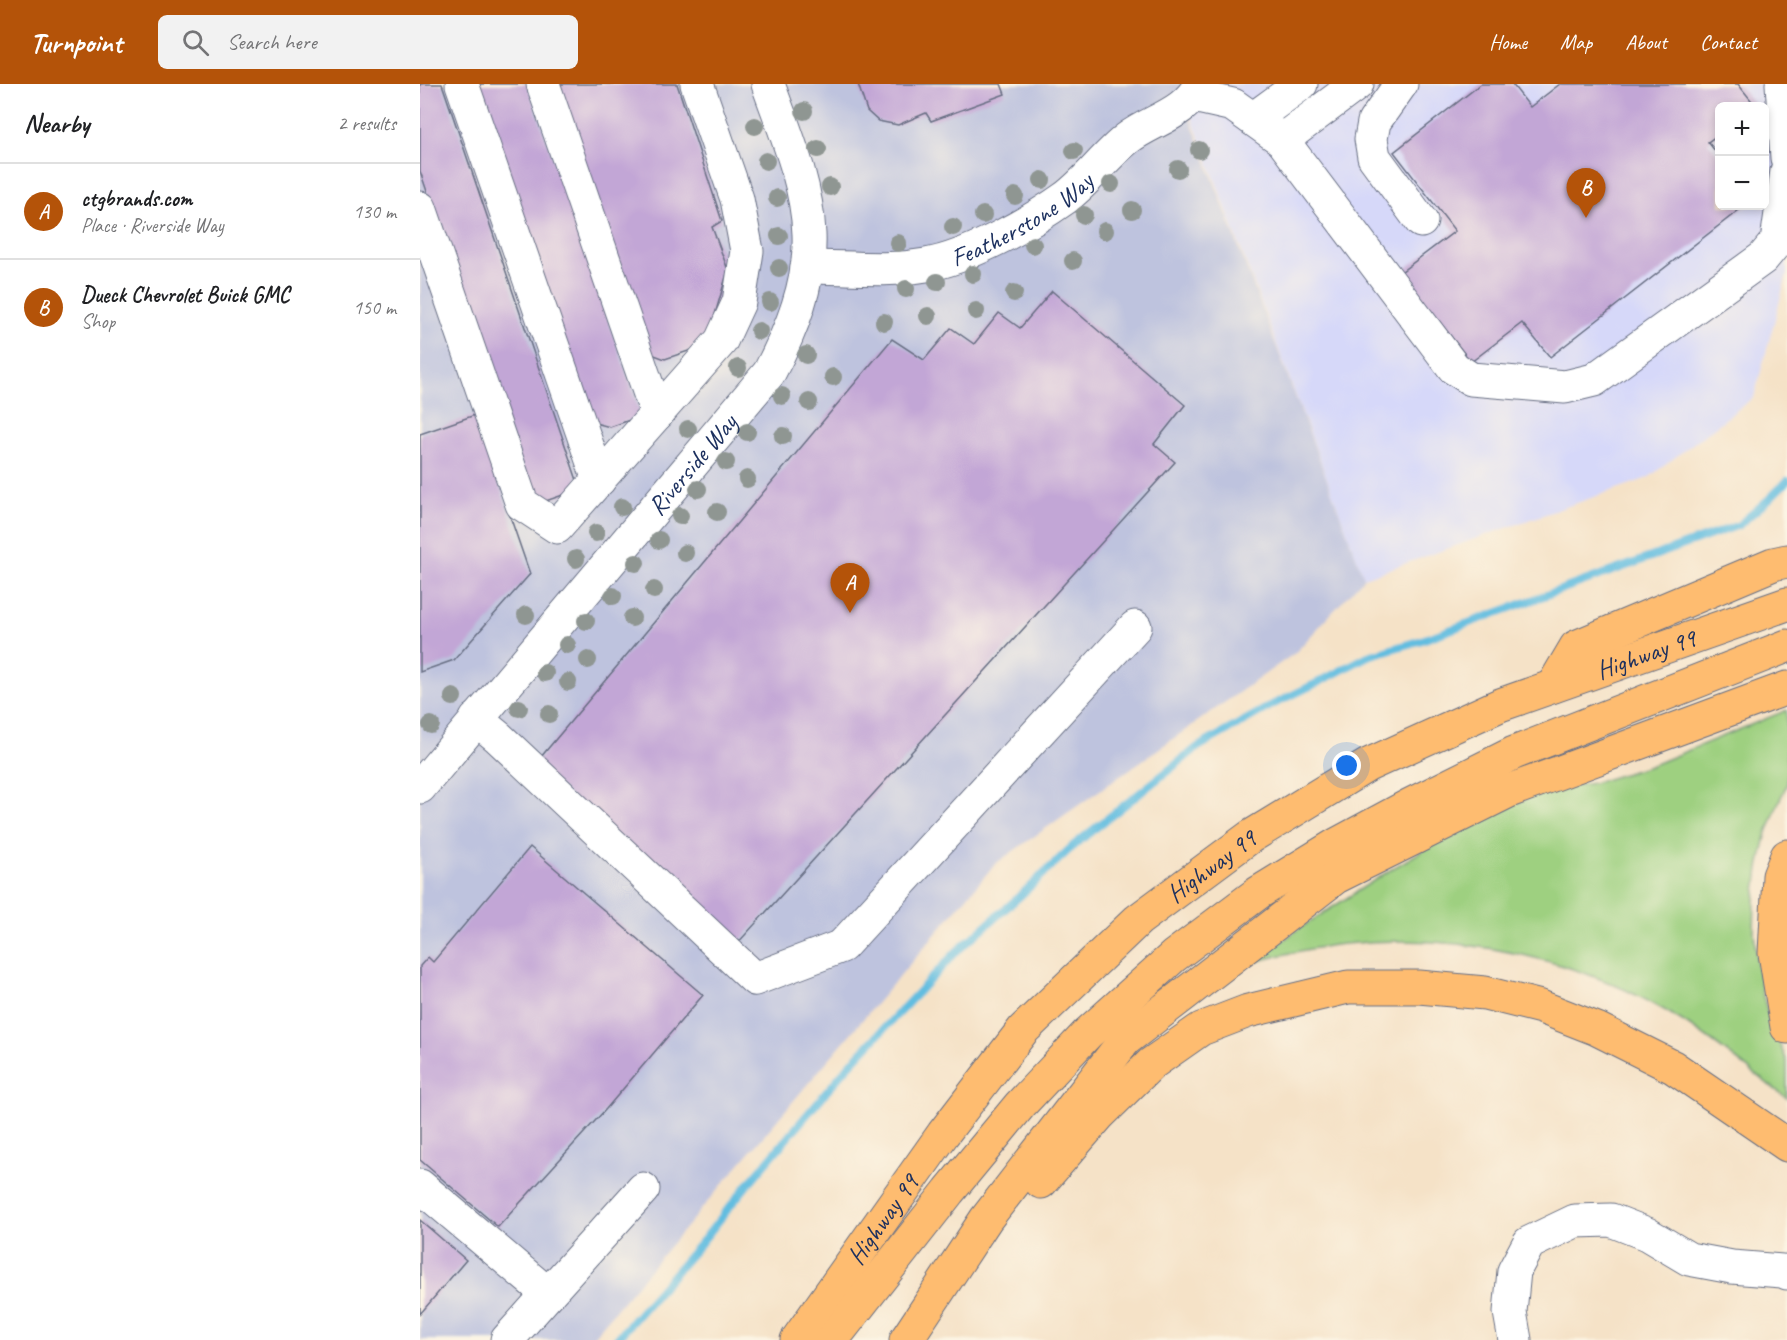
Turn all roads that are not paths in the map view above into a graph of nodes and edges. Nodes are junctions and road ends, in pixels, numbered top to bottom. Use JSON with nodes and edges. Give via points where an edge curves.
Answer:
{"nodes":[{"id":1,"x":462,"y":84,"type":"edge"},
{"id":2,"x":543,"y":84,"type":"edge"},
{"id":3,"x":696,"y":84,"type":"edge"},
{"id":4,"x":768,"y":84,"type":"edge"},
{"id":5,"x":1301,"y":84,"type":"edge"},
{"id":6,"x":1357,"y":84,"type":"edge"},
{"id":7,"x":1401,"y":84,"type":"edge"},
{"id":8,"x":1782,"y":84,"type":"edge"},
{"id":9,"x":1196,"y":90,"type":"edge"},
{"id":10,"x":1253,"y":119,"type":"junction"},
{"id":11,"x":1282,"y":140,"type":"junction"},
{"id":12,"x":1787,"y":158,"type":"edge"},
{"id":13,"x":1787,"y":171,"type":"edge"},
{"id":14,"x":420,"y":208,"type":"edge"},
{"id":15,"x":1421,"y":221,"type":"dead end"},
{"id":16,"x":807,"y":267,"type":"junction"},
{"id":17,"x":657,"y":414,"type":"junction"},
{"id":18,"x":598,"y":480,"type":"junction"},
{"id":19,"x":1782,"y":558,"type":"edge"},
{"id":20,"x":1787,"y":604,"type":"edge"},
{"id":21,"x":1135,"y":627,"type":"dead end"},
{"id":22,"x":1787,"y":646,"type":"edge"},
{"id":23,"x":1553,"y":686,"type":"junction"},
{"id":24,"x":1787,"y":688,"type":"edge"},
{"id":25,"x":476,"y":719,"type":"junction"},
{"id":26,"x":422,"y":779,"type":"edge"},
{"id":27,"x":1787,"y":856,"type":"edge"},
{"id":28,"x":1787,"y":1027,"type":"edge"},
{"id":29,"x":1787,"y":1145,"type":"edge"},
{"id":30,"x":420,"y":1186,"type":"edge"},
{"id":31,"x":643,"y":1189,"type":"dead end"},
{"id":32,"x":949,"y":1191,"type":"junction"},
{"id":33,"x":986,"y":1219,"type":"junction"},
{"id":34,"x":1787,"y":1273,"type":"edge"},
{"id":35,"x":548,"y":1294,"type":"junction"},
{"id":36,"x":507,"y":1340,"type":"edge"},
{"id":37,"x":797,"y":1340,"type":"edge"},
{"id":38,"x":832,"y":1340,"type":"edge"},
{"id":39,"x":860,"y":1340,"type":"edge"},
{"id":40,"x":906,"y":1340,"type":"edge"},
{"id":41,"x":1515,"y":1340,"type":"edge"}],
"edges":[{"from":1,"to":18,"type":"street"},
{"from":2,"to":17,"type":"street"},
{"from":3,"to":17,"type":"street","via":[[737,199],[747,252],[739,302],[721,341]]},
{"from":4,"to":16,"type":"street","name":"Riverside Way","via":[[804,198],[809,234]]},
{"from":5,"to":10,"type":"street"},
{"from":6,"to":11,"type":"street"},
{"from":7,"to":15,"type":"street","via":[[1374,122],[1371,139],[1374,157]]},
{"from":8,"to":12,"type":"street"},
{"from":9,"to":10,"type":"street","via":[[1233,105]]},
{"from":9,"to":16,"type":"street","name":"Featherstone Way","via":[[1180,109],[1128,139],[1067,196],[1027,222],[965,253],[927,265],[885,269]]},
{"from":10,"to":11,"type":"street"},
{"from":11,"to":13,"type":"street","via":[[1454,368],[1471,379],[1565,387],[1594,380],[1763,258],[1777,241]]},
{"from":14,"to":18,"type":"street","via":[[522,504],[557,527]]},
{"from":16,"to":25,"type":"street","name":"Riverside Way","via":[[797,309],[769,373]]},
{"from":17,"to":18,"type":"street"},
{"from":19,"to":23,"type":"highway","via":[[1576,647]]},
{"from":20,"to":23,"type":"highway","name":"Highway 99"},
{"from":21,"to":25,"type":"street","via":[[842,946],[754,979]]},
{"from":22,"to":32,"type":"highway","via":[[1514,753],[1336,845],[1257,893],[1174,956],[1088,1033],[1020,1105]]},
{"from":23,"to":37,"type":"highway","name":"Highway 99","via":[[1500,705],[1368,765],[1250,837],[1138,920],[1023,1030],[943,1134]]},
{"from":24,"to":33,"type":"highway","via":[[1509,791],[1336,878],[1125,1040]]},
{"from":25,"to":26,"type":"street","name":"Riverside Way"},
{"from":27,"to":28,"type":"highway","via":[[1779,876],[1775,953]]},
{"from":29,"to":33,"type":"highway","via":[[1673,1067],[1597,1029],[1541,1007],[1485,993],[1419,987],[1348,987],[1248,1011],[1201,1029],[1151,1064],[1099,1114],[1026,1200]]},
{"from":30,"to":35,"type":"street"},
{"from":31,"to":35,"type":"street"},
{"from":32,"to":38,"type":"highway"},
{"from":32,"to":39,"type":"highway"},
{"from":33,"to":40,"type":"highway"},
{"from":34,"to":41,"type":"street","via":[[1689,1259],[1647,1234],[1611,1220],[1575,1221],[1529,1243],[1514,1271],[1510,1312]]},
{"from":35,"to":36,"type":"street"}]}
